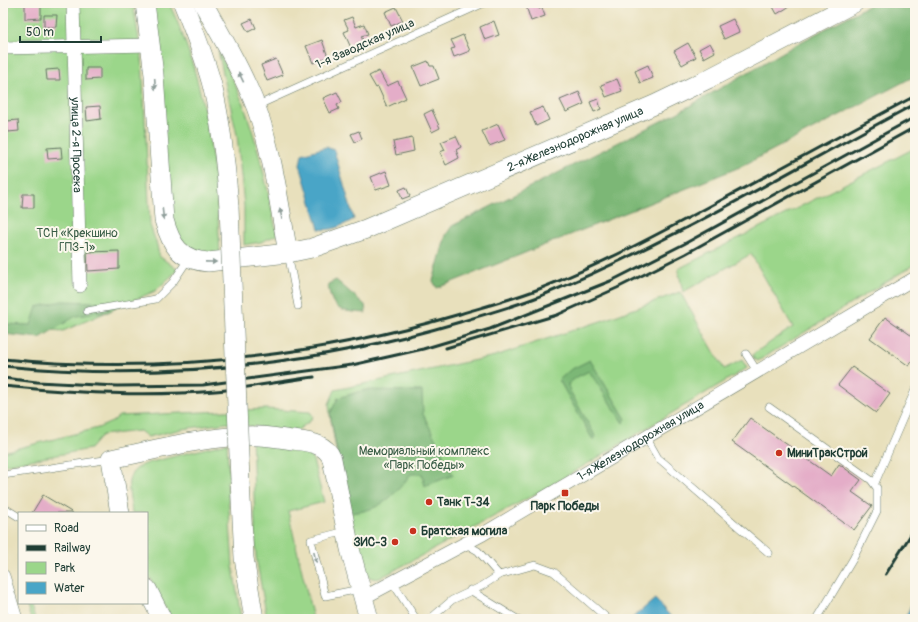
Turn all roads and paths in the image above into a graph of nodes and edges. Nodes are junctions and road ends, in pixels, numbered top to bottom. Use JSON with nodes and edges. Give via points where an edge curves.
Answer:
{"nodes":[{"id":1,"x":73,"y":3,"type":"edge"},
{"id":2,"x":145,"y":3,"type":"edge"},
{"id":3,"x":183,"y":3,"type":"edge"},
{"id":4,"x":203,"y":3,"type":"edge"},
{"id":5,"x":484,"y":3,"type":"edge"},
{"id":6,"x":854,"y":3,"type":"edge"},
{"id":7,"x":151,"y":45,"type":"junction"},
{"id":8,"x":75,"y":46,"type":"junction"},
{"id":9,"x":3,"y":48,"type":"edge"},
{"id":10,"x":255,"y":106,"type":"junction"},
{"id":11,"x":288,"y":253,"type":"junction"},
{"id":12,"x":189,"y":258,"type":"junction"},
{"id":13,"x":915,"y":278,"type":"edge"},
{"id":14,"x":80,"y":286,"type":"dead end"},
{"id":15,"x":298,"y":306,"type":"dead end"},
{"id":16,"x":87,"y":311,"type":"dead end"},
{"id":17,"x":746,"y":354,"type":"dead end"},
{"id":18,"x":757,"y":372,"type":"junction"},
{"id":19,"x":915,"y":390,"type":"edge"},
{"id":20,"x":768,"y":407,"type":"dead end"},
{"id":21,"x":646,"y":437,"type":"junction"},
{"id":22,"x":111,"y":458,"type":"junction"},
{"id":23,"x":3,"y":475,"type":"edge"},
{"id":24,"x":875,"y":483,"type":"junction"},
{"id":25,"x":3,"y":507,"type":"edge"},
{"id":26,"x":120,"y":512,"type":"edge"},
{"id":27,"x":18,"y":516,"type":"edge"},
{"id":28,"x":346,"y":531,"type":"junction"},
{"id":29,"x":466,"y":544,"type":"junction"},
{"id":30,"x":769,"y":553,"type":"dead end"},
{"id":31,"x":499,"y":575,"type":"junction"},
{"id":32,"x":3,"y":576,"type":"edge"},
{"id":33,"x":393,"y":583,"type":"junction"},
{"id":34,"x":470,"y":590,"type":"junction"},
{"id":35,"x":148,"y":591,"type":"edge"},
{"id":36,"x":362,"y":594,"type":"junction"},
{"id":37,"x":16,"y":619,"type":"edge"},
{"id":38,"x":162,"y":619,"type":"edge"},
{"id":39,"x":254,"y":619,"type":"edge"},
{"id":40,"x":369,"y":619,"type":"edge"},
{"id":41,"x":416,"y":619,"type":"edge"},
{"id":42,"x":430,"y":619,"type":"edge"},
{"id":43,"x":517,"y":619,"type":"edge"},
{"id":44,"x":608,"y":619,"type":"edge"},
{"id":45,"x":817,"y":619,"type":"edge"}],
"edges":[{"from":1,"to":8,"type":"street","name":"улица 2-я Просека"},
{"from":2,"to":7,"type":"street"},
{"from":3,"to":39,"type":"street","bridge":true,"via":[[203,56],[222,138],[229,207],[244,558]]},
{"from":10,"to":4,"type":"street","one_way":true,"via":[[224,40]]},
{"from":5,"to":10,"type":"lane","name":"1-я Заводская улица"},
{"from":6,"to":11,"type":"street","name":"2-я Железнодорожная улица","via":[[654,105],[366,229],[312,248]]},
{"from":7,"to":8,"type":"street"},
{"from":7,"to":12,"type":"street","one_way":true,"via":[[164,220],[168,236],[180,252]]},
{"from":8,"to":9,"type":"street"},
{"from":8,"to":14,"type":"street","name":"улица 2-я Просека"},
{"from":11,"to":10,"type":"street","one_way":true,"via":[[272,169]]},
{"from":12,"to":11,"type":"street","name":"2-я Железнодорожная улица","one_way":true,"via":[[203,262],[220,262]]},
{"from":11,"to":15,"type":"lane"},
{"from":12,"to":16,"type":"lane","via":[[173,282],[156,299]]},
{"from":13,"to":18,"type":"street","name":"1-я Железнодорожная улица"},
{"from":17,"to":18,"type":"lane"},
{"from":18,"to":21,"type":"street","name":"1-я Железнодорожная улица"},
{"from":19,"to":24,"type":"lane"},
{"from":20,"to":24,"type":"lane"},
{"from":21,"to":29,"type":"street","name":"1-я Железнодорожная улица"},
{"from":21,"to":30,"type":"lane","via":[[658,458]]},
{"from":22,"to":23,"type":"lane"},
{"from":22,"to":26,"type":"street"},
{"from":22,"to":28,"type":"street","via":[[215,439],[247,436],[320,445],[328,451],[332,459]]},
{"from":24,"to":45,"type":"lane","via":[[878,494],[877,511],[853,559]]},
{"from":25,"to":27,"type":"lane"},
{"from":28,"to":36,"type":"street"},
{"from":28,"to":36,"type":"lane","one_way":true,"via":[[311,540],[325,596]]},
{"from":29,"to":31,"type":"lane","via":[[478,551]]},
{"from":29,"to":33,"type":"street","name":"1-я Железнодорожная улица"},
{"from":31,"to":34,"type":"lane"},
{"from":31,"to":44,"type":"lane","via":[[535,566],[554,572]]},
{"from":32,"to":37,"type":"street"},
{"from":33,"to":36,"type":"street","name":"1-я Железнодорожная улица"},
{"from":33,"to":41,"type":"lane"},
{"from":34,"to":42,"type":"lane","via":[[452,600]]},
{"from":34,"to":43,"type":"lane"},
{"from":35,"to":38,"type":"street"},
{"from":36,"to":40,"type":"street"}]}
